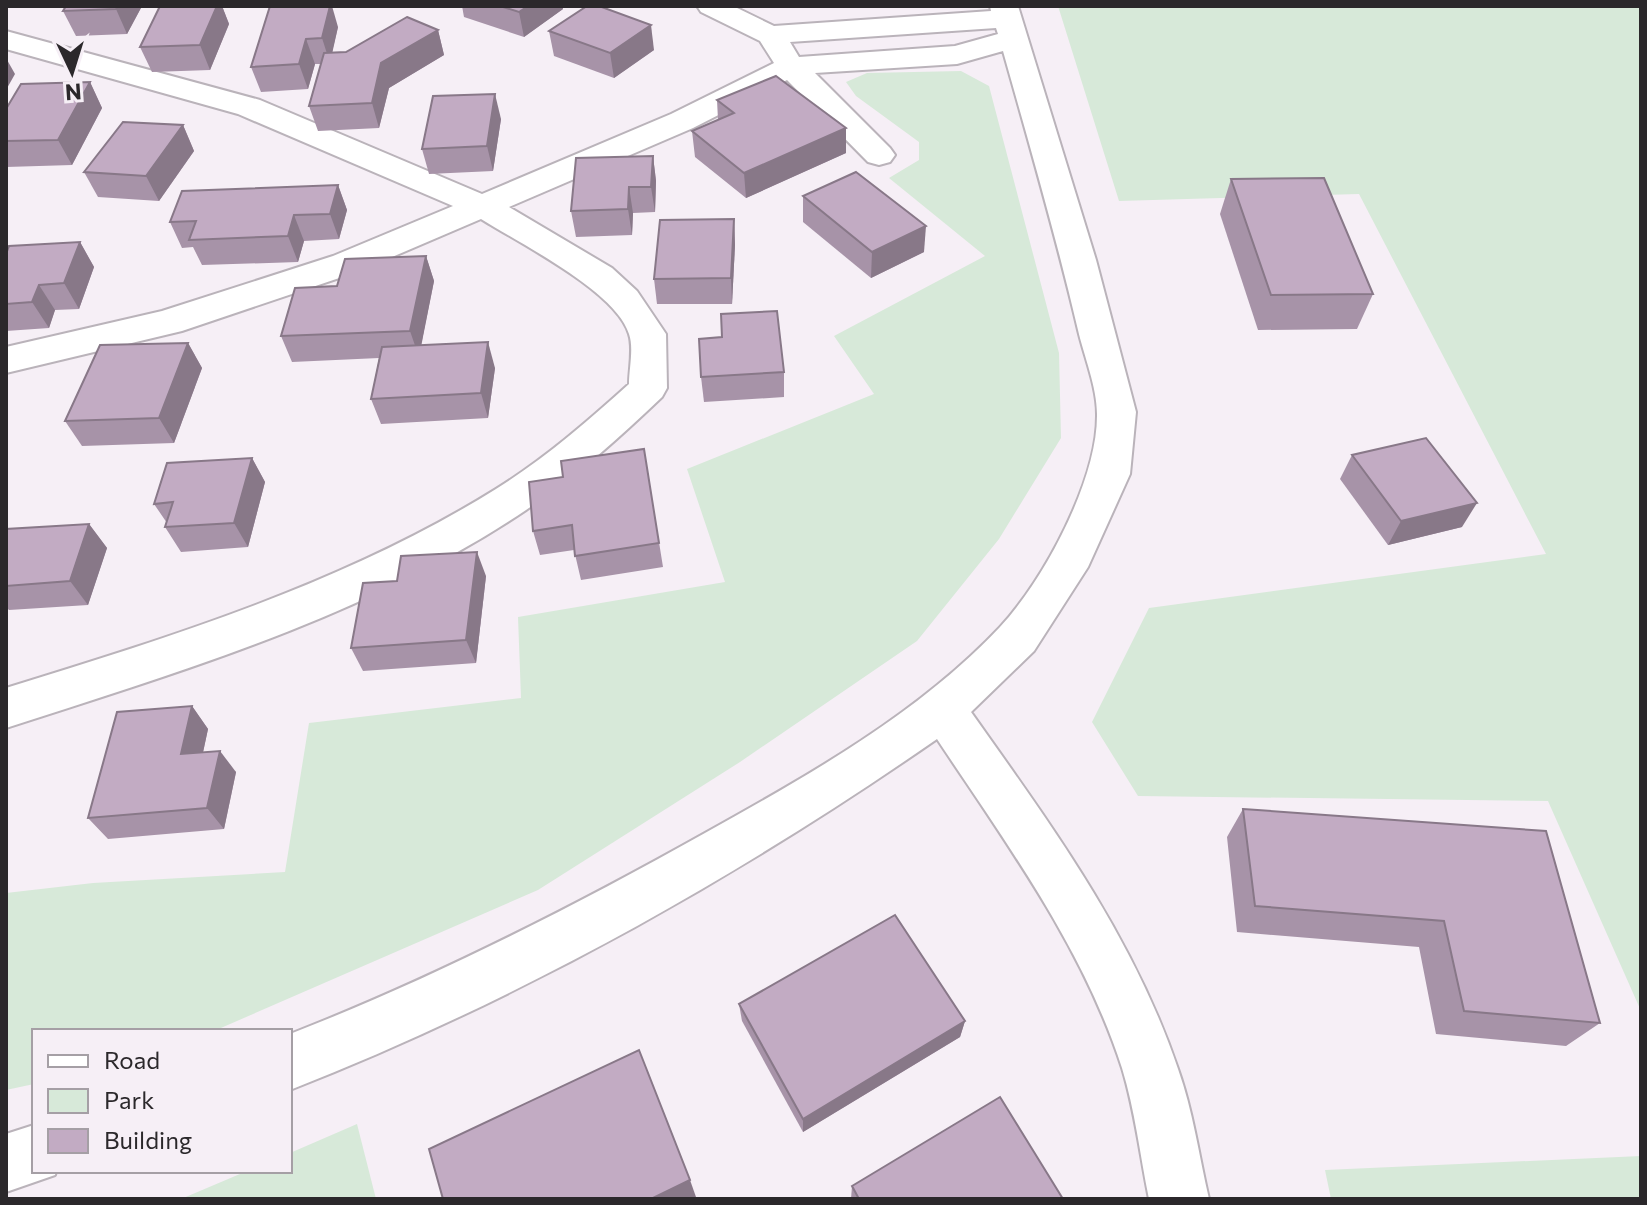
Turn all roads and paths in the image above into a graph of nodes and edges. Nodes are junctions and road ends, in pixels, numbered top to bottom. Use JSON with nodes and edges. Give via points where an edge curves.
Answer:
{"nodes":[{"id":1,"x":711,"y":6,"type":"edge"},
{"id":2,"x":1007,"y":21,"type":"edge"},
{"id":3,"x":770,"y":35,"type":"junction"},
{"id":4,"x":6,"y":40,"type":"edge"},
{"id":5,"x":791,"y":66,"type":"junction"},
{"id":6,"x":879,"y":155,"type":"dead end"},
{"id":7,"x":485,"y":207,"type":"junction"},
{"id":8,"x":6,"y":360,"type":"edge"},
{"id":9,"x":6,"y":708,"type":"edge"},
{"id":10,"x":943,"y":709,"type":"junction"},
{"id":11,"x":292,"y":1061,"type":"edge"},
{"id":12,"x":32,"y":1155,"type":"edge"},
{"id":13,"x":6,"y":1163,"type":"edge"},
{"id":14,"x":1179,"y":1199,"type":"edge"}],
"edges":[{"from":1,"to":3,"type":"street"},
{"from":2,"to":3,"type":"street"},
{"from":2,"to":5,"type":"street","via":[[957,55]]},
{"from":2,"to":10,"type":"street","via":[[1079,260],[1117,412],[1110,474],[1073,555],[1018,638]]},
{"from":3,"to":5,"type":"street"},
{"from":4,"to":7,"type":"street","via":[[249,107]]},
{"from":5,"to":6,"type":"street"},
{"from":5,"to":7,"type":"street","via":[[682,121]]},
{"from":7,"to":8,"type":"street","via":[[345,264],[169,322]]},
{"from":7,"to":9,"type":"street","via":[[599,276],[624,299],[648,334],[648,388],[608,431],[462,528],[316,601]]},
{"from":10,"to":11,"type":"street","via":[[811,799],[615,911],[395,1021]]},
{"from":10,"to":14,"type":"street","via":[[1049,865],[1104,958],[1150,1068]]},
{"from":12,"to":13,"type":"street"}]}
